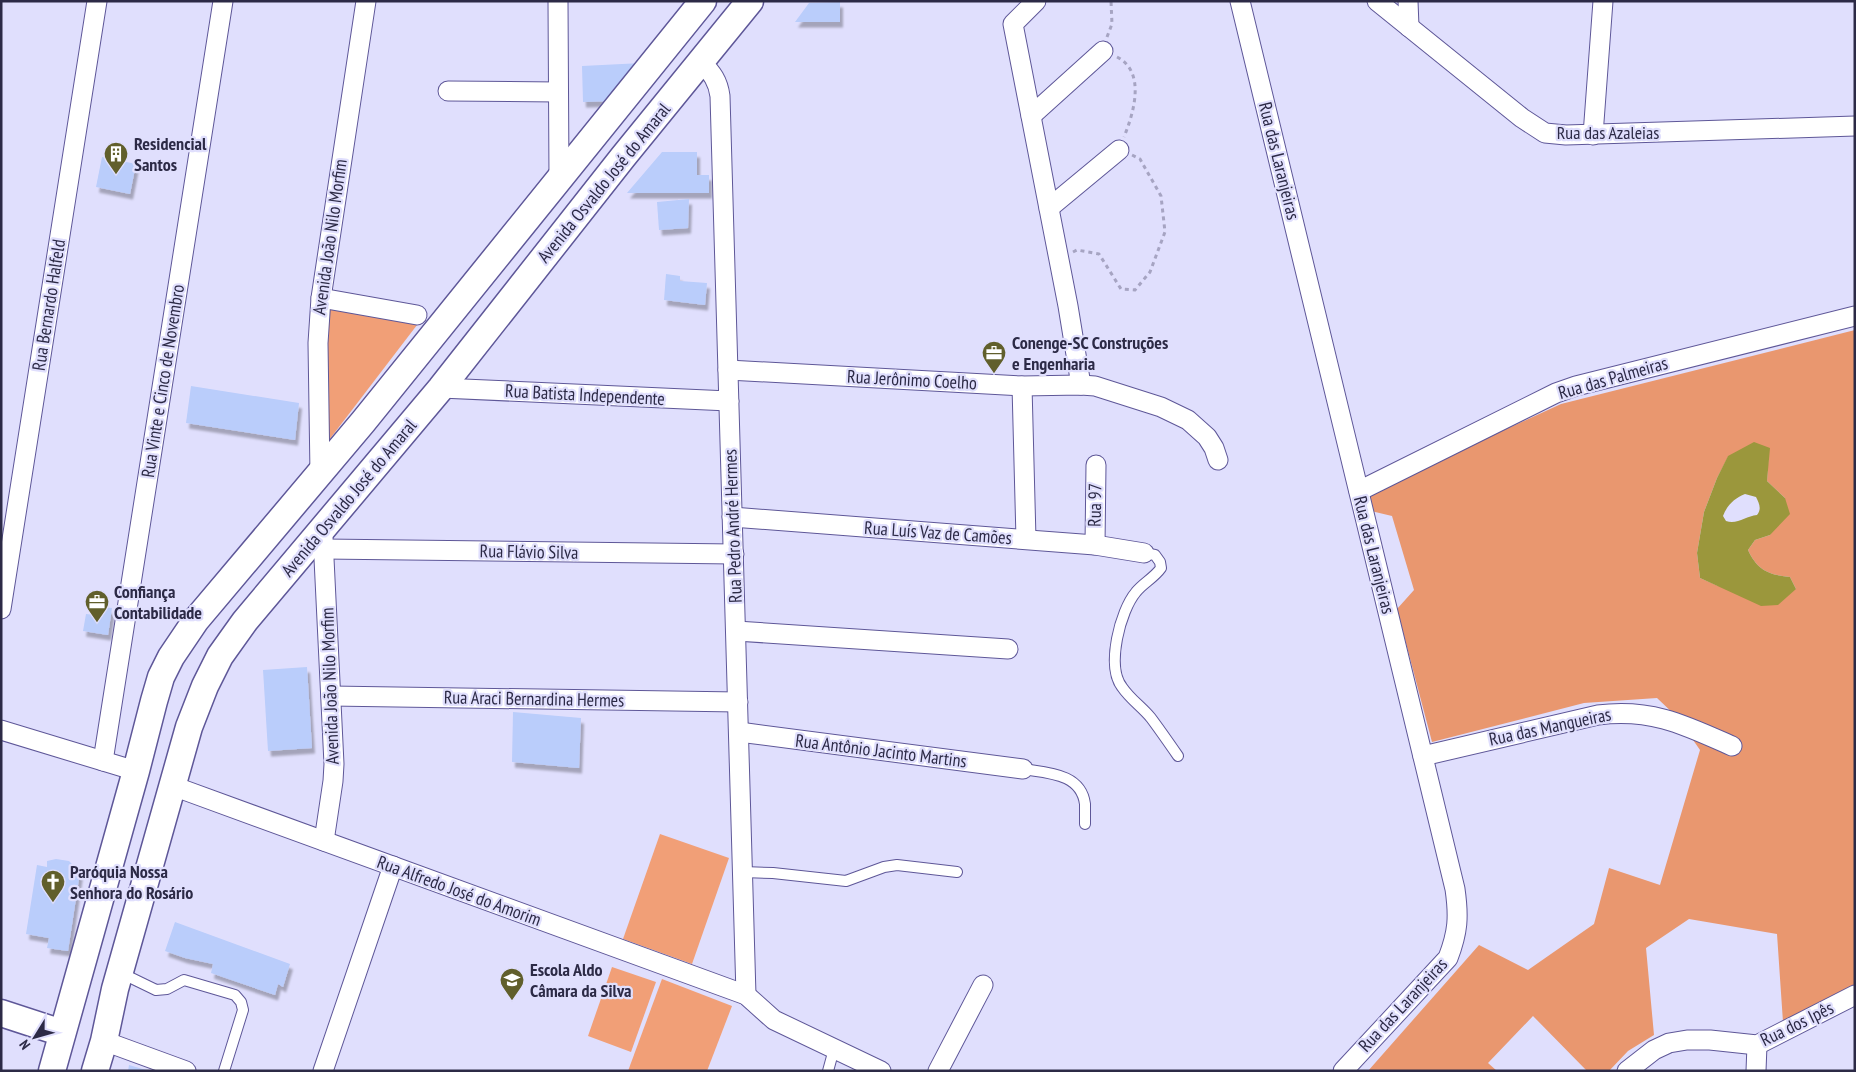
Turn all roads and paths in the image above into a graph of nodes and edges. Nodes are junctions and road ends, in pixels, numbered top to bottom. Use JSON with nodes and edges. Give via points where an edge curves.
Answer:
{"nodes":[{"id":1,"x":97,"y":1,"type":"edge"},
{"id":2,"x":223,"y":1,"type":"edge"},
{"id":3,"x":366,"y":1,"type":"edge"},
{"id":4,"x":558,"y":1,"type":"edge"},
{"id":5,"x":703,"y":1,"type":"edge"},
{"id":6,"x":750,"y":1,"type":"edge"},
{"id":7,"x":1036,"y":1,"type":"edge"},
{"id":8,"x":1111,"y":1,"type":"edge"},
{"id":9,"x":1240,"y":1,"type":"edge"},
{"id":10,"x":1377,"y":1,"type":"edge"},
{"id":11,"x":1408,"y":1,"type":"edge"},
{"id":12,"x":1603,"y":1,"type":"edge"},
{"id":13,"x":683,"y":26,"type":"junction"},
{"id":14,"x":1409,"y":27,"type":"junction"},
{"id":15,"x":1103,"y":50,"type":"junction"},
{"id":16,"x":702,"y":63,"type":"junction"},
{"id":17,"x":448,"y":91,"type":"dead end"},
{"id":18,"x":558,"y":92,"type":"junction"},
{"id":19,"x":1031,"y":116,"type":"junction"},
{"id":20,"x":1855,"y":126,"type":"edge"},
{"id":21,"x":596,"y":133,"type":"junction"},
{"id":22,"x":1593,"y":134,"type":"junction"},
{"id":23,"x":1119,"y":150,"type":"junction"},
{"id":24,"x":624,"y":157,"type":"junction"},
{"id":25,"x":559,"y":179,"type":"junction"},
{"id":26,"x":1049,"y":208,"type":"junction"},
{"id":27,"x":1059,"y":258,"type":"junction"},
{"id":28,"x":320,"y":298,"type":"junction"},
{"id":29,"x":417,"y":316,"type":"dead end"},
{"id":30,"x":1855,"y":316,"type":"edge"},
{"id":31,"x":728,"y":370,"type":"junction"},
{"id":32,"x":1082,"y":384,"type":"junction"},
{"id":33,"x":1022,"y":386,"type":"junction"},
{"id":34,"x":441,"y":388,"type":"junction"},
{"id":35,"x":729,"y":401,"type":"junction"},
{"id":36,"x":1218,"y":460,"type":"dead end"},
{"id":37,"x":1096,"y":465,"type":"dead end"},
{"id":38,"x":320,"y":474,"type":"junction"},
{"id":39,"x":1359,"y":491,"type":"junction"},
{"id":40,"x":732,"y":517,"type":"junction"},
{"id":41,"x":323,"y":539,"type":"junction"},
{"id":42,"x":1026,"y":539,"type":"junction"},
{"id":43,"x":1095,"y":545,"type":"junction"},
{"id":44,"x":1144,"y":553,"type":"joint"},
{"id":45,"x":734,"y":554,"type":"junction"},
{"id":46,"x":1,"y":609,"type":"edge"},
{"id":47,"x":736,"y":631,"type":"junction"},
{"id":48,"x":1008,"y":649,"type":"dead end"},
{"id":49,"x":331,"y":696,"type":"junction"},
{"id":50,"x":738,"y":702,"type":"junction"},
{"id":51,"x":1,"y":730,"type":"edge"},
{"id":52,"x":739,"y":732,"type":"junction"},
{"id":53,"x":1732,"y":746,"type":"dead end"},
{"id":54,"x":1178,"y":756,"type":"dead end"},
{"id":55,"x":1423,"y":756,"type":"junction"},
{"id":56,"x":104,"y":761,"type":"junction"},
{"id":57,"x":1023,"y":769,"type":"joint"},
{"id":58,"x":136,"y":771,"type":"junction"},
{"id":59,"x":173,"y":786,"type":"junction"},
{"id":60,"x":1085,"y":824,"type":"dead end"},
{"id":61,"x":324,"y":841,"type":"junction"},
{"id":62,"x":393,"y":866,"type":"junction"},
{"id":63,"x":743,"y":872,"type":"junction"},
{"id":64,"x":957,"y":872,"type":"dead end"},
{"id":65,"x":120,"y":972,"type":"junction"},
{"id":66,"x":983,"y":985,"type":"dead end"},
{"id":67,"x":746,"y":995,"type":"junction"},
{"id":68,"x":1855,"y":995,"type":"edge"},
{"id":69,"x":1,"y":1013,"type":"edge"},
{"id":70,"x":62,"y":1033,"type":"junction"},
{"id":71,"x":104,"y":1041,"type":"junction"},
{"id":72,"x":1757,"y":1045,"type":"junction"},
{"id":73,"x":834,"y":1049,"type":"junction"},
{"id":74,"x":52,"y":1071,"type":"edge"},
{"id":75,"x":95,"y":1071,"type":"edge"},
{"id":76,"x":186,"y":1071,"type":"edge"},
{"id":77,"x":224,"y":1071,"type":"edge"},
{"id":78,"x":323,"y":1071,"type":"edge"},
{"id":79,"x":828,"y":1071,"type":"edge"},
{"id":80,"x":881,"y":1071,"type":"edge"},
{"id":81,"x":938,"y":1071,"type":"edge"},
{"id":82,"x":1342,"y":1071,"type":"edge"},
{"id":83,"x":1627,"y":1071,"type":"edge"},
{"id":84,"x":1756,"y":1071,"type":"edge"}],
"edges":[{"from":1,"to":46,"type":"street","name":"Rua Bernardo Halfeld"},
{"from":2,"to":56,"type":"street","name":"Rua Vinte e Cinco de Novembro"},
{"from":3,"to":28,"type":"street","name":"Avenida João Nilo Morfim"},
{"from":4,"to":18,"type":"street"},
{"from":5,"to":13,"type":"main road"},
{"from":6,"to":16,"type":"main road","name":"Avenida Osvaldo José do Amaral"},
{"from":7,"to":19,"type":"street","via":[[1013,24]]},
{"from":8,"to":15,"type":"path","via":[[1112,24]]},
{"from":9,"to":39,"type":"street","name":"Rua das Laranjeiras"},
{"from":10,"to":14,"type":"street","name":"Rua das Azaleias"},
{"from":11,"to":14,"type":"street"},
{"from":12,"to":22,"type":"street"},
{"from":13,"to":16,"type":"main road","via":[[684,47]]},
{"from":13,"to":21,"type":"main road"},
{"from":14,"to":22,"type":"street","name":"Rua das Azaleias","via":[[1545,133]]},
{"from":15,"to":19,"type":"street"},
{"from":15,"to":23,"type":"path","via":[[1125,62],[1136,86],[1132,117]]},
{"from":16,"to":24,"type":"main road","name":"Avenida Osvaldo José do Amaral"},
{"from":16,"to":31,"type":"street","name":"Rua Pedro André Hermes","via":[[712,73],[720,96]]},
{"from":17,"to":18,"type":"street"},
{"from":18,"to":25,"type":"street"},
{"from":19,"to":26,"type":"street"},
{"from":20,"to":22,"type":"street","name":"Rua das Azaleias"},
{"from":21,"to":24,"type":"main road","via":[[612,130],[619,135],[624,141]]},
{"from":21,"to":25,"type":"main road"},
{"from":23,"to":26,"type":"street"},
{"from":23,"to":27,"type":"path","via":[[1140,158],[1161,196],[1165,232],[1150,272],[1135,290],[1121,289],[1099,254],[1077,250]]},
{"from":24,"to":34,"type":"main road","name":"Avenida Osvaldo José do Amaral"},
{"from":25,"to":38,"type":"main road"},
{"from":26,"to":27,"type":"street"},
{"from":27,"to":32,"type":"street"},
{"from":28,"to":29,"type":"street"},
{"from":28,"to":38,"type":"street","name":"Avenida João Nilo Morfim"},
{"from":30,"to":39,"type":"street","name":"Rua das Palmeiras","via":[[1556,393]]},
{"from":31,"to":33,"type":"street","name":"Rua Jerônimo Coelho"},
{"from":31,"to":35,"type":"street","name":"Rua Pedro André Hermes"},
{"from":32,"to":33,"type":"street","name":"Rua Jerônimo Coelho"},
{"from":32,"to":36,"type":"street","name":"Rua Jerônimo Coelho","via":[[1153,404],[1188,420],[1207,437]]},
{"from":33,"to":42,"type":"street"},
{"from":34,"to":35,"type":"street","name":"Rua Batista Independente"},
{"from":34,"to":41,"type":"main road","name":"Avenida Osvaldo José do Amaral"},
{"from":35,"to":40,"type":"street","name":"Rua Pedro André Hermes"},
{"from":37,"to":43,"type":"street","name":"Rua 97"},
{"from":38,"to":58,"type":"main road","via":[[196,620],[170,657],[161,677]]},
{"from":39,"to":55,"type":"street","name":"Rua das Laranjeiras"},
{"from":40,"to":42,"type":"street","name":"Rua Luís Vaz de Camões"},
{"from":40,"to":45,"type":"street","name":"Rua Pedro André Hermes"},
{"from":41,"to":45,"type":"street","name":"Rua Flávio Silva"},
{"from":41,"to":49,"type":"street","name":"Avenida João Nilo Morfim"},
{"from":41,"to":59,"type":"main road","name":"Avenida Osvaldo José do Amaral","via":[[245,621],[220,656],[189,728]]},
{"from":42,"to":43,"type":"street","name":"Rua Luís Vaz de Camões"},
{"from":43,"to":44,"type":"street","name":"Rua Luís Vaz de Camões"},
{"from":44,"to":54,"type":"lane","via":[[1155,555],[1161,568],[1136,592],[1124,614],[1118,633],[1117,677],[1121,687],[1150,717]]},
{"from":45,"to":47,"type":"street","name":"Rua Pedro André Hermes"},
{"from":47,"to":48,"type":"street"},
{"from":47,"to":50,"type":"street","name":"Rua Pedro André Hermes"},
{"from":49,"to":50,"type":"street","name":"Rua Araci Bernardina Hermes"},
{"from":49,"to":61,"type":"street","name":"Avenida João Nilo Morfim","via":[[333,781]]},
{"from":50,"to":52,"type":"street","name":"Rua Pedro André Hermes"},
{"from":51,"to":56,"type":"street"},
{"from":52,"to":57,"type":"street","name":"Rua Antônio Jacinto Martins"},
{"from":52,"to":63,"type":"street","name":"Rua Pedro André Hermes"},
{"from":53,"to":55,"type":"street","name":"Rua das Mangueiras","via":[[1677,722],[1620,712]]},
{"from":55,"to":82,"type":"street","name":"Rua das Laranjeiras","via":[[1455,889],[1458,912],[1456,938],[1448,958]]},
{"from":56,"to":58,"type":"street"},
{"from":57,"to":60,"type":"lane","via":[[1062,776],[1071,781],[1081,792],[1085,803]]},
{"from":58,"to":70,"type":"main road"},
{"from":59,"to":61,"type":"street","name":"Rua Alfredo José do Amorim"},
{"from":59,"to":65,"type":"main road","name":"Avenida Osvaldo José do Amaral"},
{"from":61,"to":62,"type":"street","name":"Rua Alfredo José do Amorim"},
{"from":62,"to":67,"type":"street","name":"Rua Alfredo José do Amorim"},
{"from":62,"to":78,"type":"street"},
{"from":63,"to":64,"type":"lane","via":[[846,882],[897,865]]},
{"from":63,"to":67,"type":"street","name":"Rua Pedro André Hermes"},
{"from":65,"to":71,"type":"main road","name":"Avenida Osvaldo José do Amaral"},
{"from":65,"to":77,"type":"lane","via":[[156,990],[167,989],[184,980],[235,995],[244,1010]]},
{"from":66,"to":81,"type":"street"},
{"from":67,"to":73,"type":"street","via":[[774,1020]]},
{"from":68,"to":72,"type":"street","name":"Rua dos Ipês"},
{"from":69,"to":70,"type":"main road"},
{"from":70,"to":71,"type":"main road","via":[[82,1018],[100,1027]]},
{"from":70,"to":74,"type":"main road"},
{"from":71,"to":75,"type":"main road","name":"Avenida Osvaldo José do Amaral"},
{"from":71,"to":76,"type":"street"},
{"from":72,"to":83,"type":"street","name":"Rua dos Ipês","via":[[1710,1040],[1669,1043]]},
{"from":72,"to":84,"type":"street"},
{"from":73,"to":79,"type":"lane"},
{"from":73,"to":80,"type":"street"}]}
